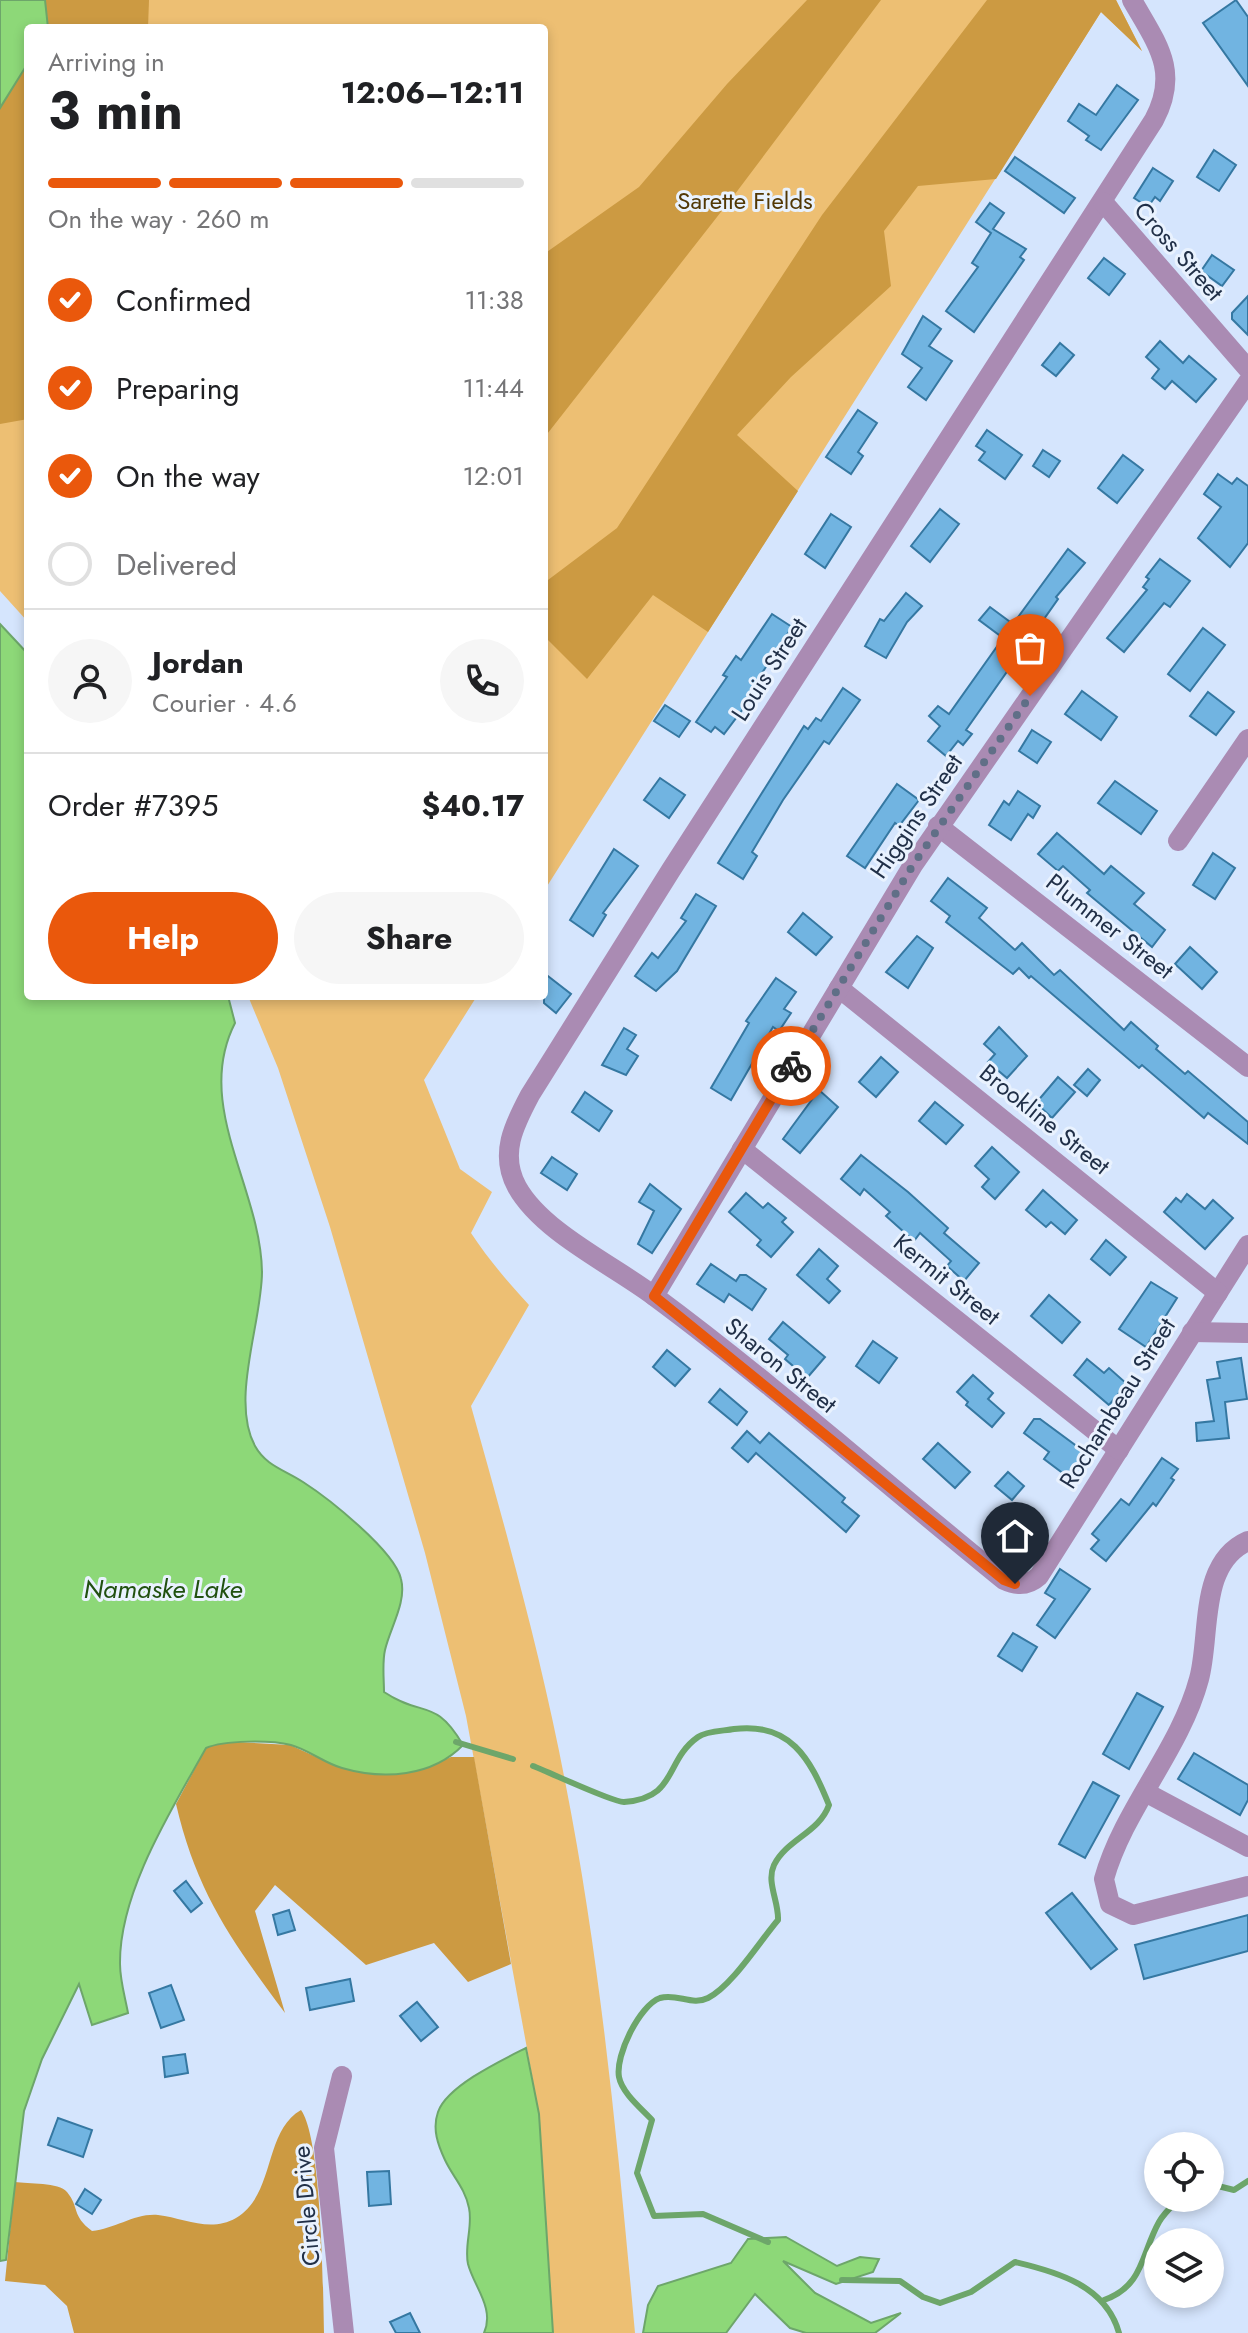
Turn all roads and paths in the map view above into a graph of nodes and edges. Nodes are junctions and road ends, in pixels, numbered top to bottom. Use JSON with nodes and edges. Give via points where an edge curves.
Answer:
{"nodes":[{"id":1,"x":1132,"y":0,"type":"edge"},
{"id":2,"x":1103,"y":202,"type":"junction"},
{"id":3,"x":1248,"y":369,"type":"edge"},
{"id":4,"x":1248,"y":382,"type":"edge"},
{"id":5,"x":1248,"y":739,"type":"edge"},
{"id":6,"x":938,"y":826,"type":"junction"},
{"id":7,"x":1178,"y":841,"type":"dead end"},
{"id":8,"x":839,"y":988,"type":"junction"},
{"id":9,"x":1248,"y":1067,"type":"edge"},
{"id":10,"x":742,"y":1149,"type":"junction"},
{"id":11,"x":511,"y":1176,"type":"joint"},
{"id":12,"x":1248,"y":1245,"type":"edge"},
{"id":13,"x":1218,"y":1293,"type":"junction"},
{"id":14,"x":654,"y":1296,"type":"junction"},
{"id":15,"x":1192,"y":1332,"type":"junction"},
{"id":16,"x":1248,"y":1333,"type":"edge"},
{"id":17,"x":1119,"y":1450,"type":"junction"},
{"id":18,"x":1248,"y":1541,"type":"edge"},
{"id":19,"x":1025,"y":1584,"type":"joint"},
{"id":20,"x":1145,"y":1792,"type":"junction"},
{"id":21,"x":1248,"y":1847,"type":"edge"},
{"id":22,"x":1248,"y":1886,"type":"edge"},
{"id":23,"x":342,"y":2076,"type":"dead end"},
{"id":24,"x":344,"y":2333,"type":"edge"}],
"edges":[{"from":1,"to":2,"type":"street","name":"Louis Street","via":[[1164,64],[1167,92]]},
{"from":2,"to":3,"type":"street","name":"Cross Street"},
{"from":2,"to":11,"type":"street","name":"Louis Street","via":[[530,1095],[509,1144]]},
{"from":4,"to":6,"type":"street","name":"Higgins Street"},
{"from":5,"to":7,"type":"street"},
{"from":6,"to":8,"type":"street","name":"Higgins Street"},
{"from":6,"to":9,"type":"street","name":"Plummer Street"},
{"from":8,"to":10,"type":"street","name":"Higgins Street"},
{"from":8,"to":13,"type":"street","name":"Brookline Street"},
{"from":10,"to":14,"type":"street","name":"Higgins Street"},
{"from":10,"to":17,"type":"street","name":"Kermit Street"},
{"from":11,"to":14,"type":"street","name":"Sharon Street","via":[[540,1214]]},
{"from":12,"to":13,"type":"street","name":"Rochambeau Street"},
{"from":13,"to":15,"type":"street","name":"Rochambeau Street"},
{"from":14,"to":19,"type":"street","name":"Sharon Street","via":[[1004,1580]]},
{"from":15,"to":16,"type":"street"},
{"from":15,"to":17,"type":"street","name":"Rochambeau Street"},
{"from":17,"to":19,"type":"street","name":"Rochambeau Street","via":[[1039,1576]]},
{"from":18,"to":20,"type":"street","via":[[1229,1553],[1217,1575],[1198,1685]]},
{"from":20,"to":21,"type":"street"},
{"from":20,"to":22,"type":"street","via":[[1107,1869],[1104,1886],[1110,1904],[1124,1914],[1143,1915]]},
{"from":23,"to":24,"type":"street","name":"Circle Drive","via":[[324,2148]]}]}
